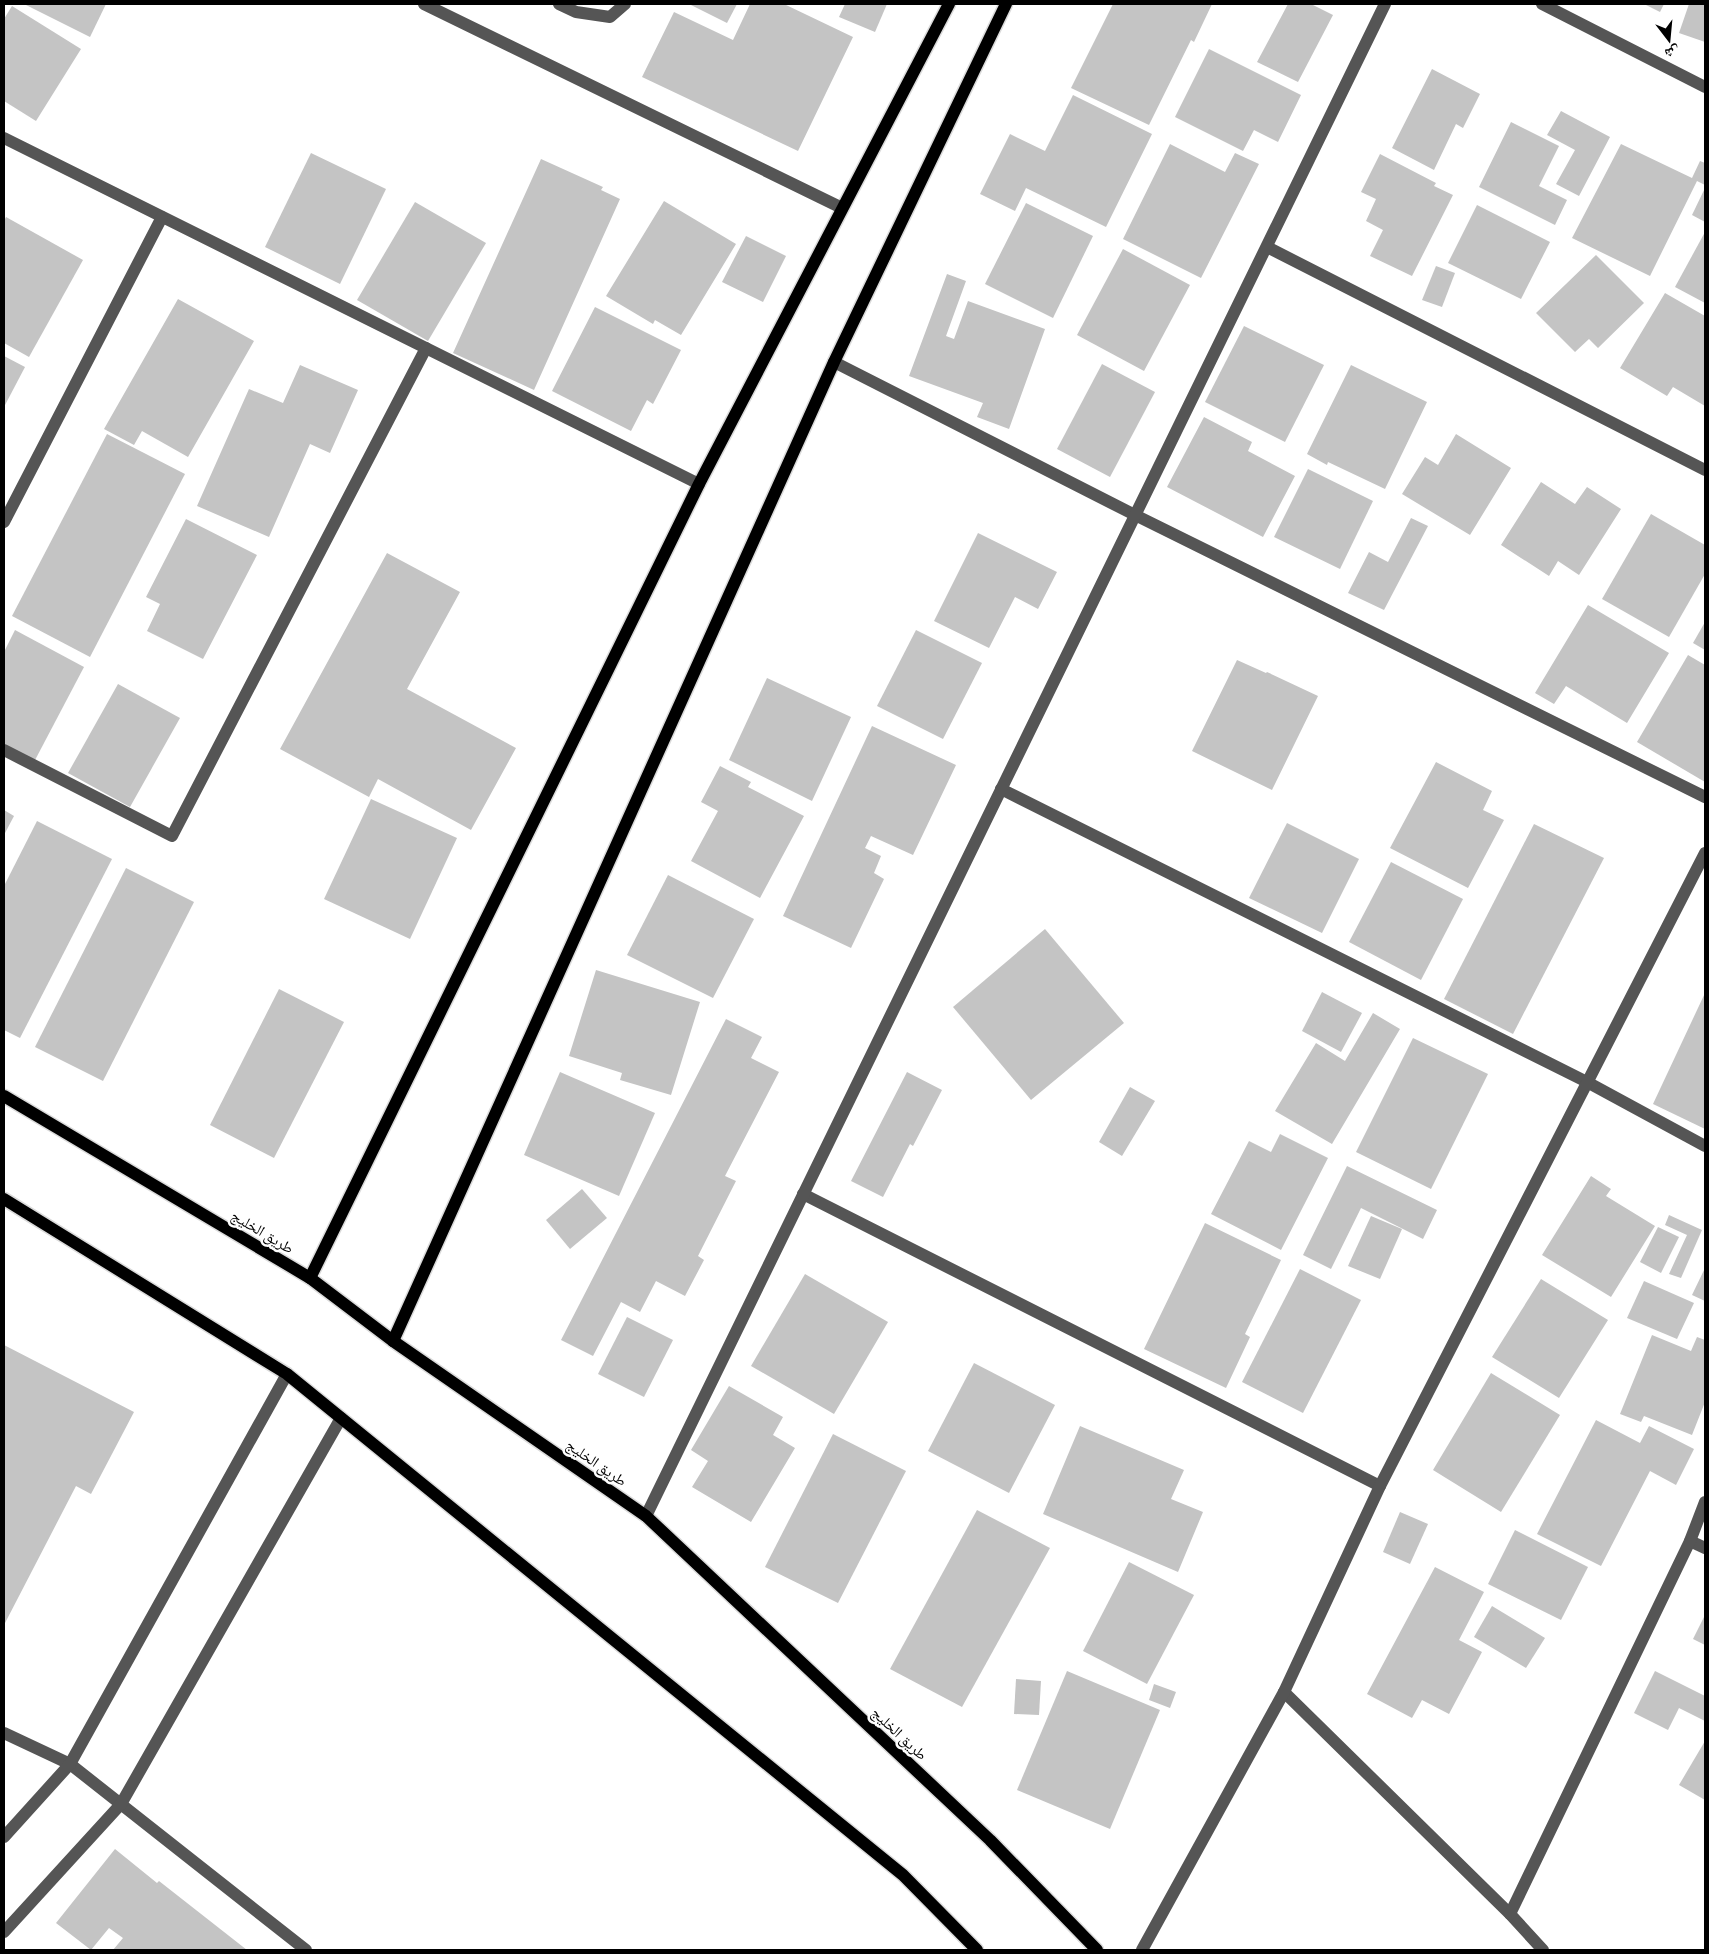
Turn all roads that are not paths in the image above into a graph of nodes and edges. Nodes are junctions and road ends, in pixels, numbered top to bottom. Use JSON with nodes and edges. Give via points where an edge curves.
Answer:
{"nodes":[{"id":1,"x":424,"y":4,"type":"edge"},
{"id":2,"x":559,"y":4,"type":"edge"},
{"id":3,"x":625,"y":4,"type":"edge"},
{"id":4,"x":949,"y":4,"type":"edge"},
{"id":5,"x":1006,"y":4,"type":"edge"},
{"id":6,"x":1386,"y":4,"type":"edge"},
{"id":7,"x":1542,"y":4,"type":"edge"},
{"id":8,"x":1705,"y":87,"type":"edge"},
{"id":9,"x":4,"y":138,"type":"edge"},
{"id":10,"x":842,"y":208,"type":"junction"},
{"id":11,"x":162,"y":217,"type":"junction"},
{"id":12,"x":1267,"y":247,"type":"junction"},
{"id":13,"x":426,"y":348,"type":"junction"},
{"id":14,"x":834,"y":362,"type":"junction"},
{"id":15,"x":1705,"y":470,"type":"edge"},
{"id":16,"x":699,"y":484,"type":"junction"},
{"id":17,"x":1135,"y":515,"type":"junction"},
{"id":18,"x":4,"y":522,"type":"edge"},
{"id":19,"x":4,"y":750,"type":"edge"},
{"id":20,"x":1001,"y":789,"type":"junction"},
{"id":21,"x":1705,"y":798,"type":"edge"},
{"id":22,"x":1705,"y":853,"type":"edge"},
{"id":23,"x":1587,"y":1082,"type":"junction"},
{"id":24,"x":4,"y":1096,"type":"edge"},
{"id":25,"x":1705,"y":1146,"type":"edge"},
{"id":26,"x":803,"y":1194,"type":"junction"},
{"id":27,"x":4,"y":1199,"type":"edge"},
{"id":28,"x":310,"y":1278,"type":"junction"},
{"id":29,"x":393,"y":1341,"type":"junction"},
{"id":30,"x":287,"y":1374,"type":"junction"},
{"id":31,"x":341,"y":1418,"type":"junction"},
{"id":32,"x":1380,"y":1486,"type":"junction"},
{"id":33,"x":1705,"y":1502,"type":"edge"},
{"id":34,"x":646,"y":1516,"type":"junction"},
{"id":35,"x":1690,"y":1542,"type":"junction"},
{"id":36,"x":1705,"y":1548,"type":"edge"},
{"id":37,"x":1284,"y":1692,"type":"junction"},
{"id":38,"x":4,"y":1733,"type":"edge"},
{"id":39,"x":70,"y":1764,"type":"junction"},
{"id":40,"x":121,"y":1804,"type":"junction"},
{"id":41,"x":4,"y":1837,"type":"edge"},
{"id":42,"x":1510,"y":1914,"type":"junction"},
{"id":43,"x":4,"y":1932,"type":"edge"},
{"id":44,"x":306,"y":1950,"type":"edge"},
{"id":45,"x":977,"y":1950,"type":"edge"},
{"id":46,"x":1097,"y":1950,"type":"edge"},
{"id":47,"x":1142,"y":1950,"type":"edge"},
{"id":48,"x":1544,"y":1950,"type":"edge"}],
"edges":[{"from":1,"to":10,"type":"street"},
{"from":2,"to":3,"type":"street","via":[[576,12],[610,17]]},
{"from":4,"to":10,"type":"main road"},
{"from":5,"to":14,"type":"main road"},
{"from":6,"to":12,"type":"street"},
{"from":7,"to":8,"type":"street"},
{"from":9,"to":11,"type":"street"},
{"from":10,"to":16,"type":"main road"},
{"from":11,"to":13,"type":"street"},
{"from":11,"to":18,"type":"street"},
{"from":12,"to":15,"type":"street"},
{"from":12,"to":17,"type":"street"},
{"from":13,"to":16,"type":"street"},
{"from":13,"to":19,"type":"street","via":[[172,836]]},
{"from":14,"to":17,"type":"street"},
{"from":14,"to":29,"type":"main road"},
{"from":16,"to":28,"type":"main road"},
{"from":17,"to":20,"type":"street"},
{"from":17,"to":21,"type":"street"},
{"from":20,"to":23,"type":"street"},
{"from":20,"to":26,"type":"street"},
{"from":22,"to":23,"type":"street"},
{"from":23,"to":25,"type":"street"},
{"from":23,"to":32,"type":"street"},
{"from":24,"to":28,"type":"main road","name":"طريق الخليج"},
{"from":26,"to":32,"type":"street"},
{"from":26,"to":34,"type":"street"},
{"from":27,"to":30,"type":"main road"},
{"from":28,"to":29,"type":"main road","name":"طريق الخليج"},
{"from":29,"to":34,"type":"main road","name":"طريق الخليج"},
{"from":30,"to":31,"type":"main road"},
{"from":30,"to":39,"type":"street"},
{"from":31,"to":40,"type":"street"},
{"from":31,"to":45,"type":"main road","via":[[903,1875]]},
{"from":32,"to":37,"type":"street"},
{"from":33,"to":35,"type":"street"},
{"from":34,"to":46,"type":"main road","name":"طريق الخليج","via":[[990,1840]]},
{"from":35,"to":36,"type":"street"},
{"from":35,"to":42,"type":"street"},
{"from":37,"to":42,"type":"street"},
{"from":37,"to":47,"type":"street"},
{"from":38,"to":39,"type":"street"},
{"from":39,"to":40,"type":"street"},
{"from":39,"to":41,"type":"street"},
{"from":40,"to":43,"type":"street"},
{"from":40,"to":44,"type":"street"},
{"from":42,"to":48,"type":"street"}]}
